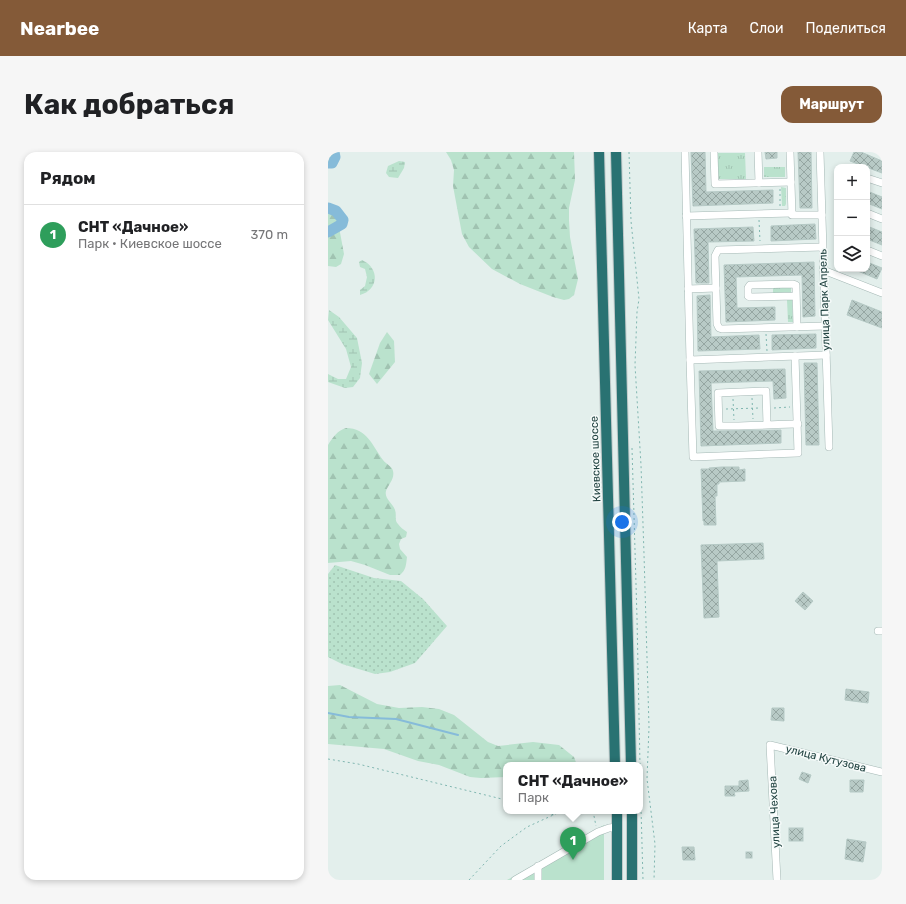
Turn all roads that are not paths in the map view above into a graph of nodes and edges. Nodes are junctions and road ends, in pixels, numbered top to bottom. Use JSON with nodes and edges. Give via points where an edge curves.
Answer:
{"nodes":[{"id":1,"x":599,"y":152,"type":"edge"},
{"id":2,"x":616,"y":152,"type":"edge"},
{"id":3,"x":685,"y":152,"type":"edge"},
{"id":4,"x":714,"y":152,"type":"edge"},
{"id":5,"x":758,"y":152,"type":"edge"},
{"id":6,"x":790,"y":152,"type":"edge"},
{"id":7,"x":820,"y":152,"type":"edge"},
{"id":8,"x":870,"y":179,"type":"edge"},
{"id":9,"x":791,"y":182,"type":"junction"},
{"id":10,"x":759,"y":183,"type":"junction"},
{"id":11,"x":882,"y":184,"type":"edge"},
{"id":12,"x":792,"y":213,"type":"junction"},
{"id":13,"x":870,"y":214,"type":"edge"},
{"id":14,"x":822,"y":215,"type":"junction"},
{"id":15,"x":686,"y":216,"type":"junction"},
{"id":16,"x":882,"y":219,"type":"edge"},
{"id":17,"x":822,"y":246,"type":"junction"},
{"id":18,"x":870,"y":251,"type":"edge"},
{"id":19,"x":882,"y":256,"type":"edge"},
{"id":20,"x":823,"y":270,"type":"junction"},
{"id":21,"x":716,"y":288,"type":"junction"},
{"id":22,"x":688,"y":289,"type":"junction"},
{"id":23,"x":882,"y":293,"type":"edge"},
{"id":24,"x":796,"y":296,"type":"junction"},
{"id":25,"x":825,"y":326,"type":"junction"},
{"id":26,"x":797,"y":327,"type":"junction"},
{"id":27,"x":826,"y":355,"type":"junction"},
{"id":28,"x":796,"y":356,"type":"junction"},
{"id":29,"x":690,"y":360,"type":"junction"},
{"id":30,"x":798,"y":424,"type":"junction"},
{"id":31,"x":767,"y":425,"type":"junction"},
{"id":32,"x":829,"y":447,"type":"dead end"},
{"id":33,"x":770,"y":744,"type":"joint"},
{"id":34,"x":616,"y":762,"type":"edge"},
{"id":35,"x":631,"y":762,"type":"edge"},
{"id":36,"x":882,"y":772,"type":"edge"},
{"id":37,"x":616,"y":814,"type":"edge"},
{"id":38,"x":632,"y":814,"type":"edge"},
{"id":39,"x":617,"y":827,"type":"junction"},
{"id":40,"x":538,"y":866,"type":"junction"},
{"id":41,"x":515,"y":880,"type":"edge"},
{"id":42,"x":538,"y":880,"type":"edge"},
{"id":43,"x":617,"y":880,"type":"edge"},
{"id":44,"x":632,"y":880,"type":"edge"},
{"id":45,"x":777,"y":880,"type":"edge"}],
"edges":[{"from":1,"to":34,"type":"highway","name":"Киевское шоссе"},
{"from":2,"to":35,"type":"highway"},
{"from":3,"to":15,"type":"street"},
{"from":4,"to":10,"type":"street","via":[[715,184]]},
{"from":5,"to":10,"type":"street"},
{"from":6,"to":9,"type":"street"},
{"from":7,"to":14,"type":"street","name":"улица Парк Апрель"},
{"from":8,"to":11,"type":"street"},
{"from":9,"to":10,"type":"street"},
{"from":9,"to":12,"type":"street"},
{"from":12,"to":14,"type":"street","via":[[794,216]]},
{"from":12,"to":15,"type":"street"},
{"from":13,"to":16,"type":"street"},
{"from":14,"to":17,"type":"street","name":"улица Парк Апрель"},
{"from":15,"to":22,"type":"street"},
{"from":17,"to":20,"type":"street","name":"улица Парк Апрель"},
{"from":17,"to":21,"type":"street","via":[[718,250],[715,256]]},
{"from":18,"to":19,"type":"street"},
{"from":20,"to":23,"type":"street"},
{"from":20,"to":25,"type":"street","name":"улица Парк Апрель"},
{"from":21,"to":22,"type":"street"},
{"from":21,"to":26,"type":"street","via":[[719,328]]},
{"from":22,"to":29,"type":"street"},
{"from":24,"to":24,"type":"street","via":[[796,285],[793,284],[750,285],[748,288],[750,297]]},
{"from":24,"to":26,"type":"street"},
{"from":25,"to":26,"type":"street"},
{"from":25,"to":27,"type":"street","name":"улица Парк Апрель"},
{"from":27,"to":28,"type":"street"},
{"from":27,"to":32,"type":"street","name":"улица Парк Апрель"},
{"from":28,"to":29,"type":"street"},
{"from":28,"to":30,"type":"street"},
{"from":29,"to":30,"type":"street","via":[[693,457],[798,454]]},
{"from":30,"to":31,"type":"street"},
{"from":31,"to":31,"type":"street","via":[[719,426],[718,393],[766,391]]},
{"from":33,"to":36,"type":"street","name":"улица Кутузова"},
{"from":33,"to":45,"type":"street","name":"улица Чехова"},
{"from":37,"to":39,"type":"highway"},
{"from":38,"to":44,"type":"highway"},
{"from":39,"to":40,"type":"street","via":[[600,832]]},
{"from":39,"to":43,"type":"highway"},
{"from":40,"to":41,"type":"street"},
{"from":40,"to":42,"type":"street"}]}
